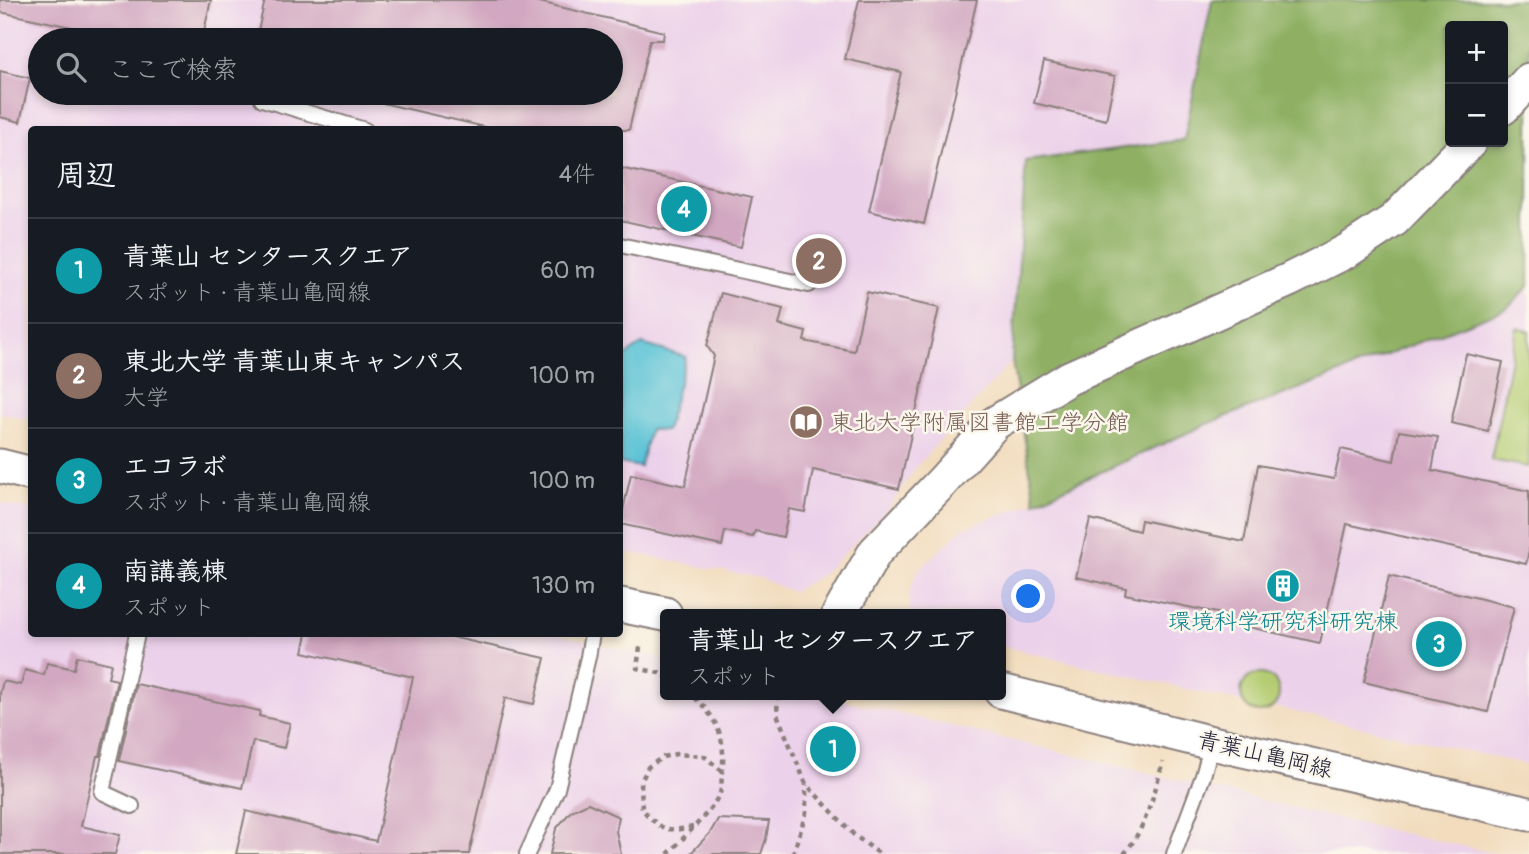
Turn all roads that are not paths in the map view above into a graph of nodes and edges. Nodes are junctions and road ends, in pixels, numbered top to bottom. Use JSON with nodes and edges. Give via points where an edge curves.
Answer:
{"nodes":[{"id":1,"x":1529,"y":80,"type":"edge"},
{"id":2,"x":1508,"y":103,"type":"edge"},
{"id":3,"x":282,"y":105,"type":"edge"},
{"id":4,"x":352,"y":126,"type":"edge"},
{"id":5,"x":1465,"y":147,"type":"edge"},
{"id":6,"x":623,"y":246,"type":"edge"},
{"id":7,"x":809,"y":285,"type":"dead end"},
{"id":8,"x":0,"y":466,"type":"edge"},
{"id":9,"x":28,"y":473,"type":"edge"},
{"id":10,"x":623,"y":606,"type":"edge"},
{"id":11,"x":842,"y":609,"type":"edge"},
{"id":12,"x":660,"y":613,"type":"edge"},
{"id":13,"x":136,"y":637,"type":"edge"},
{"id":14,"x":591,"y":637,"type":"edge"},
{"id":15,"x":1006,"y":692,"type":"edge"},
{"id":16,"x":1212,"y":743,"type":"junction"},
{"id":17,"x":132,"y":806,"type":"dead end"},
{"id":18,"x":1529,"y":814,"type":"edge"},
{"id":19,"x":527,"y":854,"type":"edge"},
{"id":20,"x":1174,"y":854,"type":"edge"}],
"edges":[{"from":1,"to":2,"type":"street"},
{"from":3,"to":4,"type":"lane"},
{"from":5,"to":11,"type":"street","via":[[1394,220],[1348,251],[1069,378],[995,423],[875,552]]},
{"from":6,"to":7,"type":"lane"},
{"from":8,"to":9,"type":"street"},
{"from":10,"to":12,"type":"street"},
{"from":13,"to":17,"type":"lane","via":[[102,792]]},
{"from":14,"to":19,"type":"lane","via":[[557,789]]},
{"from":15,"to":16,"type":"street","name":"青葉山亀岡線"},
{"from":16,"to":18,"type":"street","name":"青葉山亀岡線"},
{"from":16,"to":20,"type":"lane"}]}
